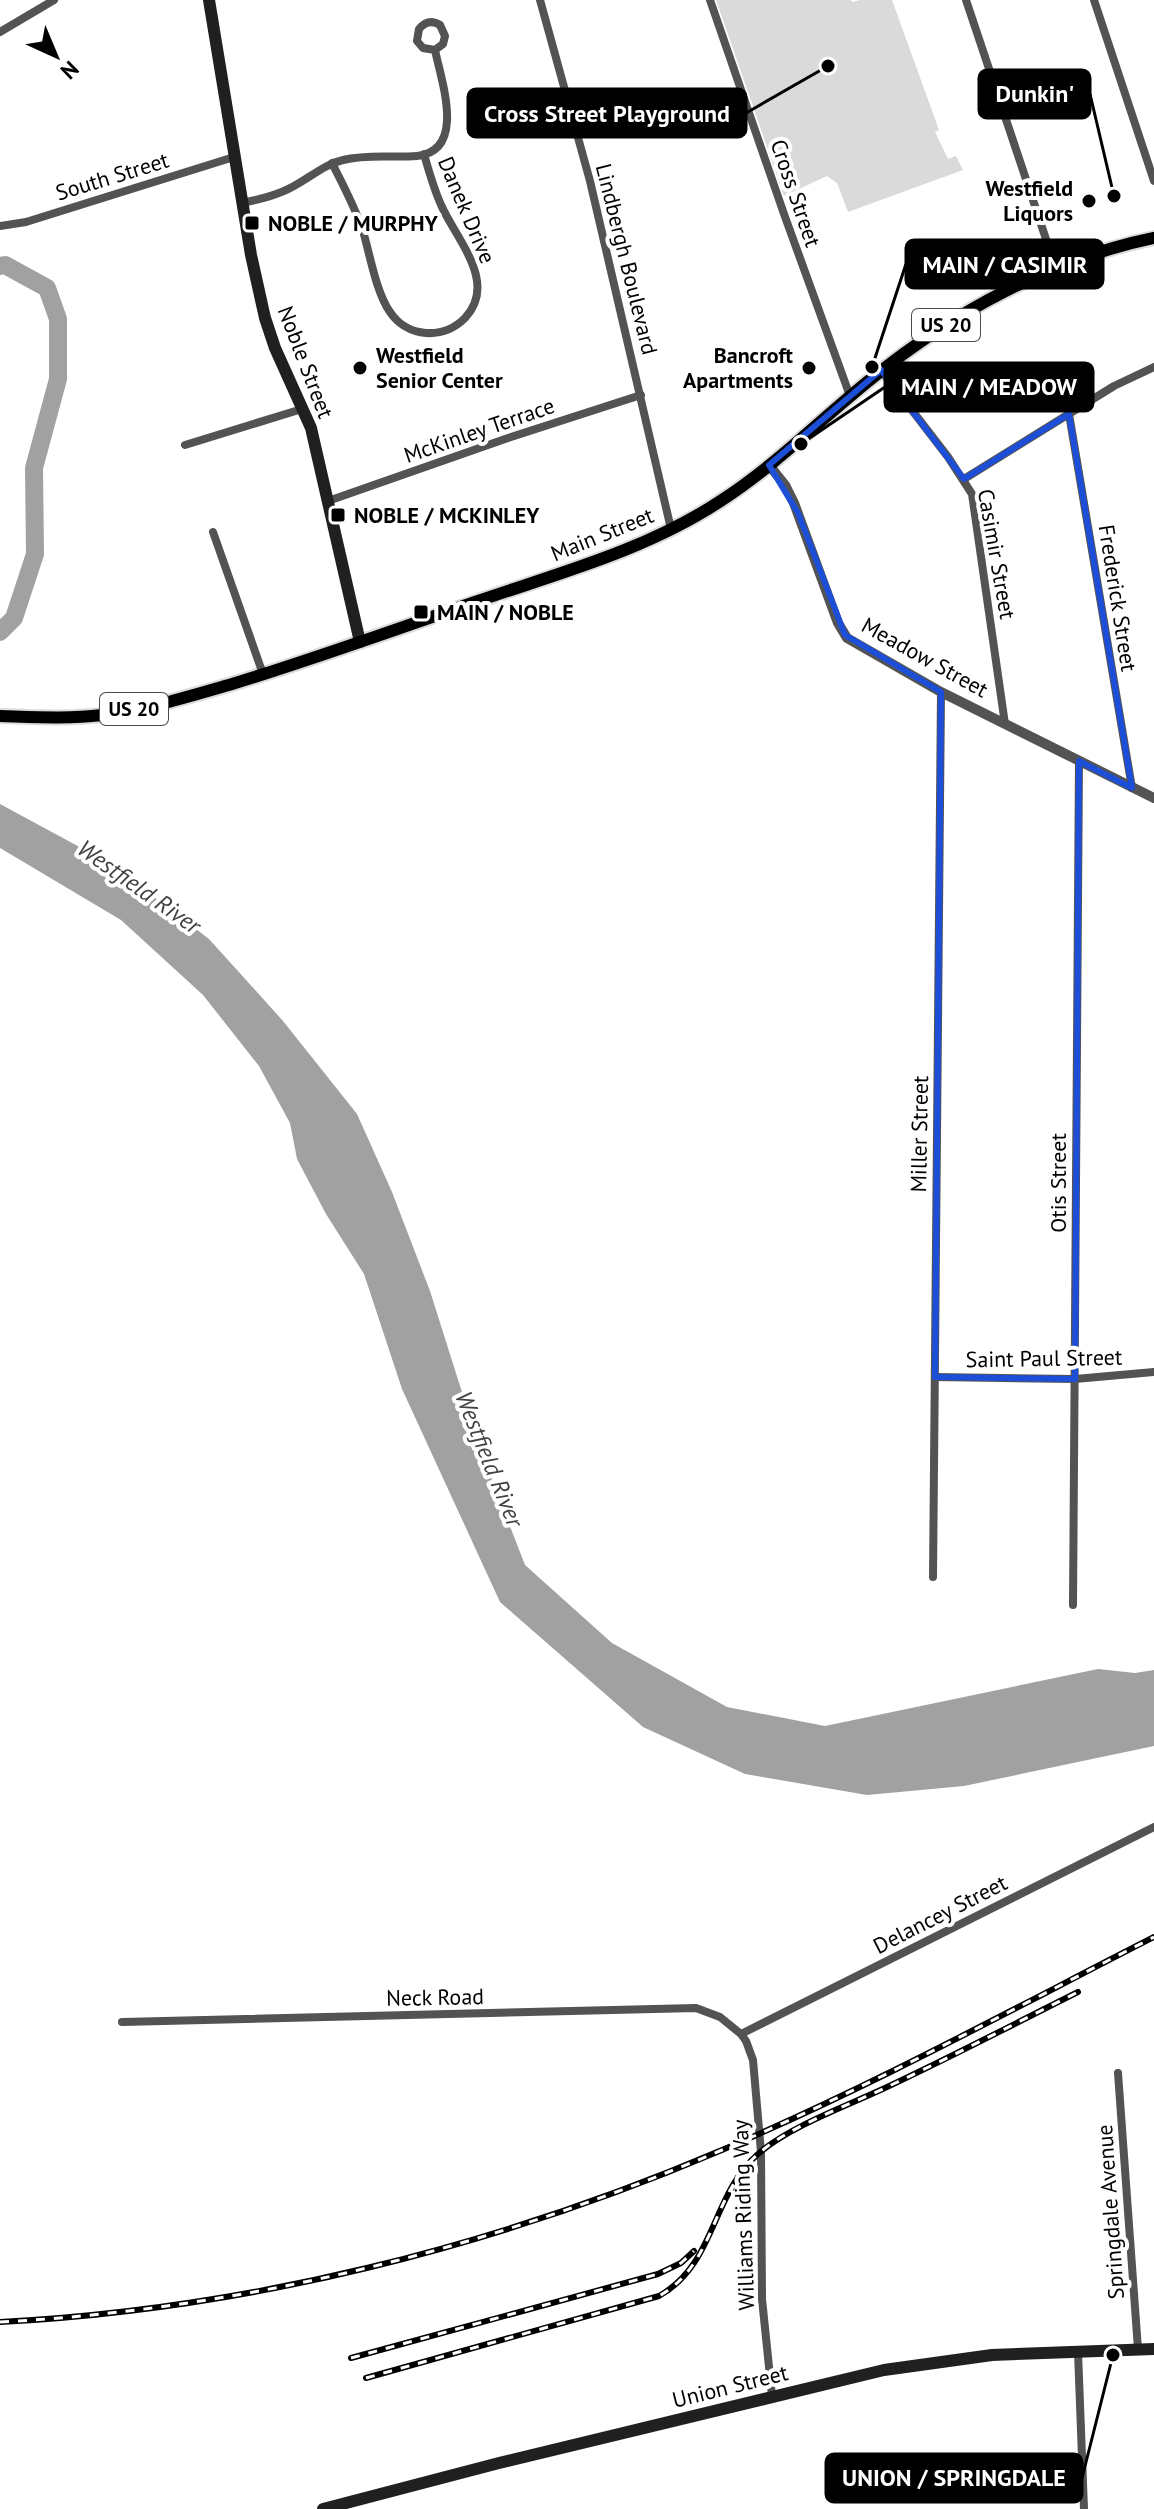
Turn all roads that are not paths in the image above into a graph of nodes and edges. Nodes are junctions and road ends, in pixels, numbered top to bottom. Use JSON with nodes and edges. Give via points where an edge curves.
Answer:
{"nodes":[{"id":1,"x":54,"y":0,"type":"edge"},
{"id":2,"x":209,"y":0,"type":"edge"},
{"id":3,"x":540,"y":0,"type":"edge"},
{"id":4,"x":710,"y":0,"type":"edge"},
{"id":5,"x":966,"y":0,"type":"edge"},
{"id":6,"x":1094,"y":0,"type":"edge"},
{"id":7,"x":0,"y":32,"type":"edge"},
{"id":8,"x":435,"y":50,"type":"dead end"},
{"id":9,"x":424,"y":154,"type":"junction"},
{"id":10,"x":234,"y":157,"type":"junction"},
{"id":11,"x":332,"y":163,"type":"junction"},
{"id":12,"x":1154,"y":181,"type":"edge"},
{"id":13,"x":242,"y":203,"type":"junction"},
{"id":14,"x":0,"y":226,"type":"edge"},
{"id":15,"x":1154,"y":238,"type":"edge"},
{"id":16,"x":1056,"y":269,"type":"junction"},
{"id":17,"x":1154,"y":367,"type":"edge"},
{"id":18,"x":881,"y":370,"type":"junction"},
{"id":19,"x":641,"y":395,"type":"junction"},
{"id":20,"x":850,"y":396,"type":"junction"},
{"id":21,"x":302,"y":409,"type":"junction"},
{"id":22,"x":1069,"y":414,"type":"junction"},
{"id":23,"x":185,"y":445,"type":"dead end"},
{"id":24,"x":769,"y":465,"type":"junction"},
{"id":25,"x":964,"y":479,"type":"junction"},
{"id":26,"x":328,"y":501,"type":"junction"},
{"id":27,"x":671,"y":529,"type":"junction"},
{"id":28,"x":213,"y":532,"type":"dead end"},
{"id":29,"x":360,"y":642,"type":"junction"},
{"id":30,"x":263,"y":674,"type":"junction"},
{"id":31,"x":941,"y":692,"type":"junction"},
{"id":32,"x":0,"y":716,"type":"edge"},
{"id":33,"x":1005,"y":724,"type":"junction"},
{"id":34,"x":1079,"y":761,"type":"junction"},
{"id":35,"x":1132,"y":788,"type":"junction"},
{"id":36,"x":1154,"y":798,"type":"edge"},
{"id":37,"x":1154,"y":1372,"type":"edge"},
{"id":38,"x":935,"y":1377,"type":"junction"},
{"id":39,"x":1075,"y":1379,"type":"junction"},
{"id":40,"x":933,"y":1577,"type":"dead end"},
{"id":41,"x":1073,"y":1605,"type":"dead end"},
{"id":42,"x":1154,"y":1827,"type":"edge"},
{"id":43,"x":122,"y":2022,"type":"dead end"},
{"id":44,"x":741,"y":2034,"type":"junction"},
{"id":45,"x":1118,"y":2073,"type":"dead end"},
{"id":46,"x":1138,"y":2349,"type":"junction"},
{"id":47,"x":1154,"y":2349,"type":"edge"},
{"id":48,"x":1078,"y":2352,"type":"junction"},
{"id":49,"x":772,"y":2396,"type":"junction"},
{"id":50,"x":323,"y":2509,"type":"edge"},
{"id":51,"x":1084,"y":2509,"type":"edge"}],
"edges":[{"from":1,"to":7,"type":"street"},
{"from":2,"to":10,"type":"main road","name":"Noble Street"},
{"from":3,"to":19,"type":"street","name":"Lindbergh Boulevard"},
{"from":4,"to":20,"type":"street","name":"Cross Street"},
{"from":5,"to":16,"type":"street"},
{"from":6,"to":12,"type":"street"},
{"from":8,"to":9,"type":"street","via":[[448,122],[440,143]]},
{"from":9,"to":11,"type":"street"},
{"from":9,"to":11,"type":"street","name":"Danek Drive","via":[[478,285],[468,314],[457,325],[435,333],[405,327],[388,310],[358,218]]},
{"from":10,"to":13,"type":"main road","name":"Noble Street"},
{"from":10,"to":14,"type":"street","name":"South Street"},
{"from":11,"to":13,"type":"street","via":[[279,193]]},
{"from":13,"to":21,"type":"main road","name":"Noble Street","via":[[265,318]]},
{"from":15,"to":16,"type":"main road","name":"Main Street","number":"US 20"},
{"from":16,"to":18,"type":"main road","name":"Main Street","number":"US 20","via":[[961,316]]},
{"from":17,"to":22,"type":"street"},
{"from":18,"to":20,"type":"main road","name":"Main Street","number":"US 20"},
{"from":18,"to":25,"type":"street","name":"Casimir Street"},
{"from":19,"to":26,"type":"street","name":"McKinley Terrace"},
{"from":19,"to":27,"type":"street","name":"Lindbergh Boulevard"},
{"from":20,"to":24,"type":"main road","name":"Main Street","number":"US 20"},
{"from":21,"to":23,"type":"street"},
{"from":21,"to":26,"type":"main road","name":"Noble Street"},
{"from":22,"to":25,"type":"street"},
{"from":22,"to":35,"type":"street","name":"Frederick Street"},
{"from":24,"to":27,"type":"main road","name":"Main Street","number":"US 20","via":[[726,498]]},
{"from":24,"to":31,"type":"street","name":"Meadow Street","via":[[798,513],[845,635]]},
{"from":25,"to":33,"type":"street","name":"Casimir Street","via":[[972,494]]},
{"from":26,"to":29,"type":"main road","name":"Noble Street"},
{"from":27,"to":29,"type":"main road","name":"Main Street","number":"US 20","via":[[612,556]]},
{"from":28,"to":30,"type":"street"},
{"from":29,"to":30,"type":"main road","name":"Main Street","number":"US 20"},
{"from":30,"to":32,"type":"main road","name":"Main Street","number":"US 20","via":[[103,715]]},
{"from":31,"to":33,"type":"street","name":"Meadow Street"},
{"from":31,"to":38,"type":"street","name":"Miller Street"},
{"from":33,"to":34,"type":"street","name":"Meadow Street"},
{"from":34,"to":35,"type":"street","name":"Meadow Street"},
{"from":34,"to":39,"type":"street","name":"Otis Street"},
{"from":35,"to":36,"type":"street","name":"Meadow Street"},
{"from":37,"to":39,"type":"street","name":"Saint Paul Street"},
{"from":38,"to":39,"type":"street","name":"Saint Paul Street"},
{"from":38,"to":40,"type":"street","name":"Miller Street"},
{"from":39,"to":41,"type":"street","name":"Otis Street"},
{"from":42,"to":44,"type":"street","name":"Delancey Street"},
{"from":43,"to":44,"type":"street","name":"Neck Road","via":[[696,2008],[720,2017]]},
{"from":44,"to":49,"type":"street","name":"Williams Riding Way","via":[[753,2060],[757,2090],[762,2299]]},
{"from":45,"to":46,"type":"street","name":"Springdale Avenue"},
{"from":46,"to":47,"type":"main road","name":"Union Street"},
{"from":46,"to":48,"type":"main road","name":"Union Street"},
{"from":48,"to":49,"type":"main road","name":"Union Street","via":[[942,2360]]},
{"from":48,"to":51,"type":"street"},
{"from":49,"to":50,"type":"main road","name":"Union Street"}]}
